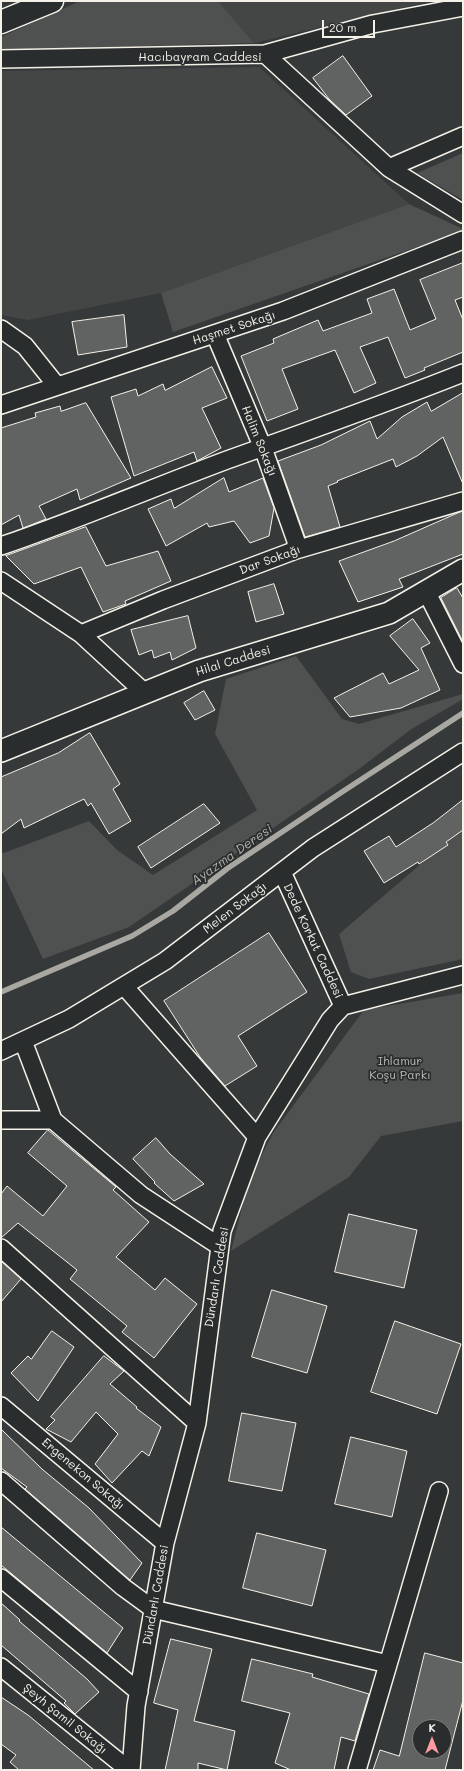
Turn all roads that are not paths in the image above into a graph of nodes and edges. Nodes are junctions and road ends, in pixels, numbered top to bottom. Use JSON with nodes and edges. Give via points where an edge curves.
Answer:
{"nodes":[{"id":1,"x":52,"y":1,"type":"edge"},
{"id":2,"x":463,"y":7,"type":"edge"},
{"id":3,"x":1,"y":22,"type":"edge"},
{"id":4,"x":265,"y":54,"type":"junction"},
{"id":5,"x":1,"y":59,"type":"edge"},
{"id":6,"x":463,"y":136,"type":"edge"},
{"id":7,"x":389,"y":168,"type":"junction"},
{"id":8,"x":463,"y":214,"type":"edge"},
{"id":9,"x":463,"y":240,"type":"edge"},
{"id":10,"x":1,"y":329,"type":"edge"},
{"id":11,"x":215,"y":334,"type":"junction"},
{"id":12,"x":463,"y":373,"type":"edge"},
{"id":13,"x":57,"y":386,"type":"junction"},
{"id":14,"x":1,"y":405,"type":"edge"},
{"id":15,"x":262,"y":448,"type":"junction"},
{"id":16,"x":463,"y":501,"type":"edge"},
{"id":17,"x":1,"y":546,"type":"edge"},
{"id":18,"x":296,"y":550,"type":"junction"},
{"id":19,"x":463,"y":570,"type":"edge"},
{"id":20,"x":1,"y":581,"type":"edge"},
{"id":21,"x":426,"y":591,"type":"junction"},
{"id":22,"x":81,"y":634,"type":"junction"},
{"id":23,"x":463,"y":664,"type":"edge"},
{"id":24,"x":145,"y":693,"type":"junction"},
{"id":25,"x":1,"y":751,"type":"edge"},
{"id":26,"x":463,"y":752,"type":"edge"},
{"id":27,"x":282,"y":872,"type":"junction"},
{"id":28,"x":463,"y":975,"type":"edge"},
{"id":29,"x":124,"y":986,"type":"junction"},
{"id":30,"x":343,"y":1006,"type":"junction"},
{"id":31,"x":23,"y":1041,"type":"junction"},
{"id":32,"x":1,"y":1051,"type":"edge"},
{"id":33,"x":1,"y":1120,"type":"edge"},
{"id":34,"x":53,"y":1120,"type":"junction"},
{"id":35,"x":257,"y":1137,"type":"junction"},
{"id":36,"x":219,"y":1246,"type":"junction"},
{"id":37,"x":1,"y":1248,"type":"edge"},
{"id":38,"x":1,"y":1406,"type":"edge"},
{"id":39,"x":197,"y":1423,"type":"junction"},
{"id":40,"x":1,"y":1481,"type":"edge"},
{"id":41,"x":439,"y":1491,"type":"dead end"},
{"id":42,"x":165,"y":1543,"type":"junction"},
{"id":43,"x":1,"y":1578,"type":"edge"},
{"id":44,"x":153,"y":1609,"type":"junction"},
{"id":45,"x":388,"y":1664,"type":"junction"},
{"id":46,"x":1,"y":1668,"type":"edge"},
{"id":47,"x":139,"y":1692,"type":"junction"},
{"id":48,"x":130,"y":1770,"type":"edge"},
{"id":49,"x":357,"y":1770,"type":"edge"}],
"edges":[{"from":1,"to":3,"type":"main road"},
{"from":2,"to":4,"type":"street","via":[[373,24]]},
{"from":4,"to":5,"type":"street","name":"Hacıbayram Caddesi"},
{"from":4,"to":7,"type":"street","name":"Hacıbayram Caddesi"},
{"from":6,"to":7,"type":"street"},
{"from":7,"to":8,"type":"street","name":"Hacıbayram Caddesi"},
{"from":9,"to":11,"type":"street","name":"Haşmet Sokağı","via":[[283,311]]},
{"from":10,"to":13,"type":"street","via":[[25,346]]},
{"from":11,"to":13,"type":"street","name":"Haşmet Sokağı"},
{"from":11,"to":15,"type":"street","name":"Halim Sokağı"},
{"from":12,"to":15,"type":"street"},
{"from":13,"to":14,"type":"street","name":"Haşmet Sokağı"},
{"from":15,"to":17,"type":"street"},
{"from":15,"to":18,"type":"street","name":"Halim Sokağı","via":[[296,541]]},
{"from":16,"to":18,"type":"street","name":"Dar Sokağı"},
{"from":18,"to":22,"type":"street","name":"Dar Sokağı"},
{"from":19,"to":21,"type":"street","name":"Hilal Caddesi"},
{"from":20,"to":22,"type":"street"},
{"from":21,"to":23,"type":"street"},
{"from":21,"to":24,"type":"street","name":"Hilal Caddesi","via":[[389,613],[199,671]]},
{"from":22,"to":24,"type":"street"},
{"from":24,"to":25,"type":"street","name":"Hilal Caddesi"},
{"from":26,"to":27,"type":"street","name":"Melen Sokağı","via":[[314,848]]},
{"from":27,"to":29,"type":"street","name":"Melen Sokağı","via":[[165,961]]},
{"from":27,"to":30,"type":"street","name":"Dede Korkut Caddesi"},
{"from":28,"to":30,"type":"street","name":"Dede Korkut Caddesi"},
{"from":29,"to":31,"type":"street","name":"Melen Sokağı","via":[[69,1019]]},
{"from":29,"to":35,"type":"street"},
{"from":30,"to":35,"type":"street","name":"Dündarlı Caddesi","via":[[330,1020]]},
{"from":31,"to":32,"type":"street","name":"Melen Sokağı"},
{"from":31,"to":34,"type":"street"},
{"from":33,"to":34,"type":"street"},
{"from":34,"to":36,"type":"street","via":[[141,1195]]},
{"from":35,"to":36,"type":"street","name":"Dündarlı Caddesi","via":[[222,1231]]},
{"from":36,"to":39,"type":"street","name":"Dündarlı Caddesi"},
{"from":37,"to":39,"type":"street"},
{"from":38,"to":42,"type":"street","name":"Ergenekon Sokağı"},
{"from":39,"to":42,"type":"street","name":"Dündarlı Caddesi"},
{"from":40,"to":44,"type":"street"},
{"from":41,"to":45,"type":"street"},
{"from":42,"to":44,"type":"street","name":"Dündarlı Caddesi"},
{"from":43,"to":47,"type":"street"},
{"from":44,"to":45,"type":"street"},
{"from":44,"to":47,"type":"street","name":"Dündarlı Caddesi"},
{"from":45,"to":49,"type":"street"},
{"from":46,"to":48,"type":"street","name":"Şeyh Şamil Sokağı"},
{"from":47,"to":48,"type":"street","name":"Dündarlı Caddesi"}]}
